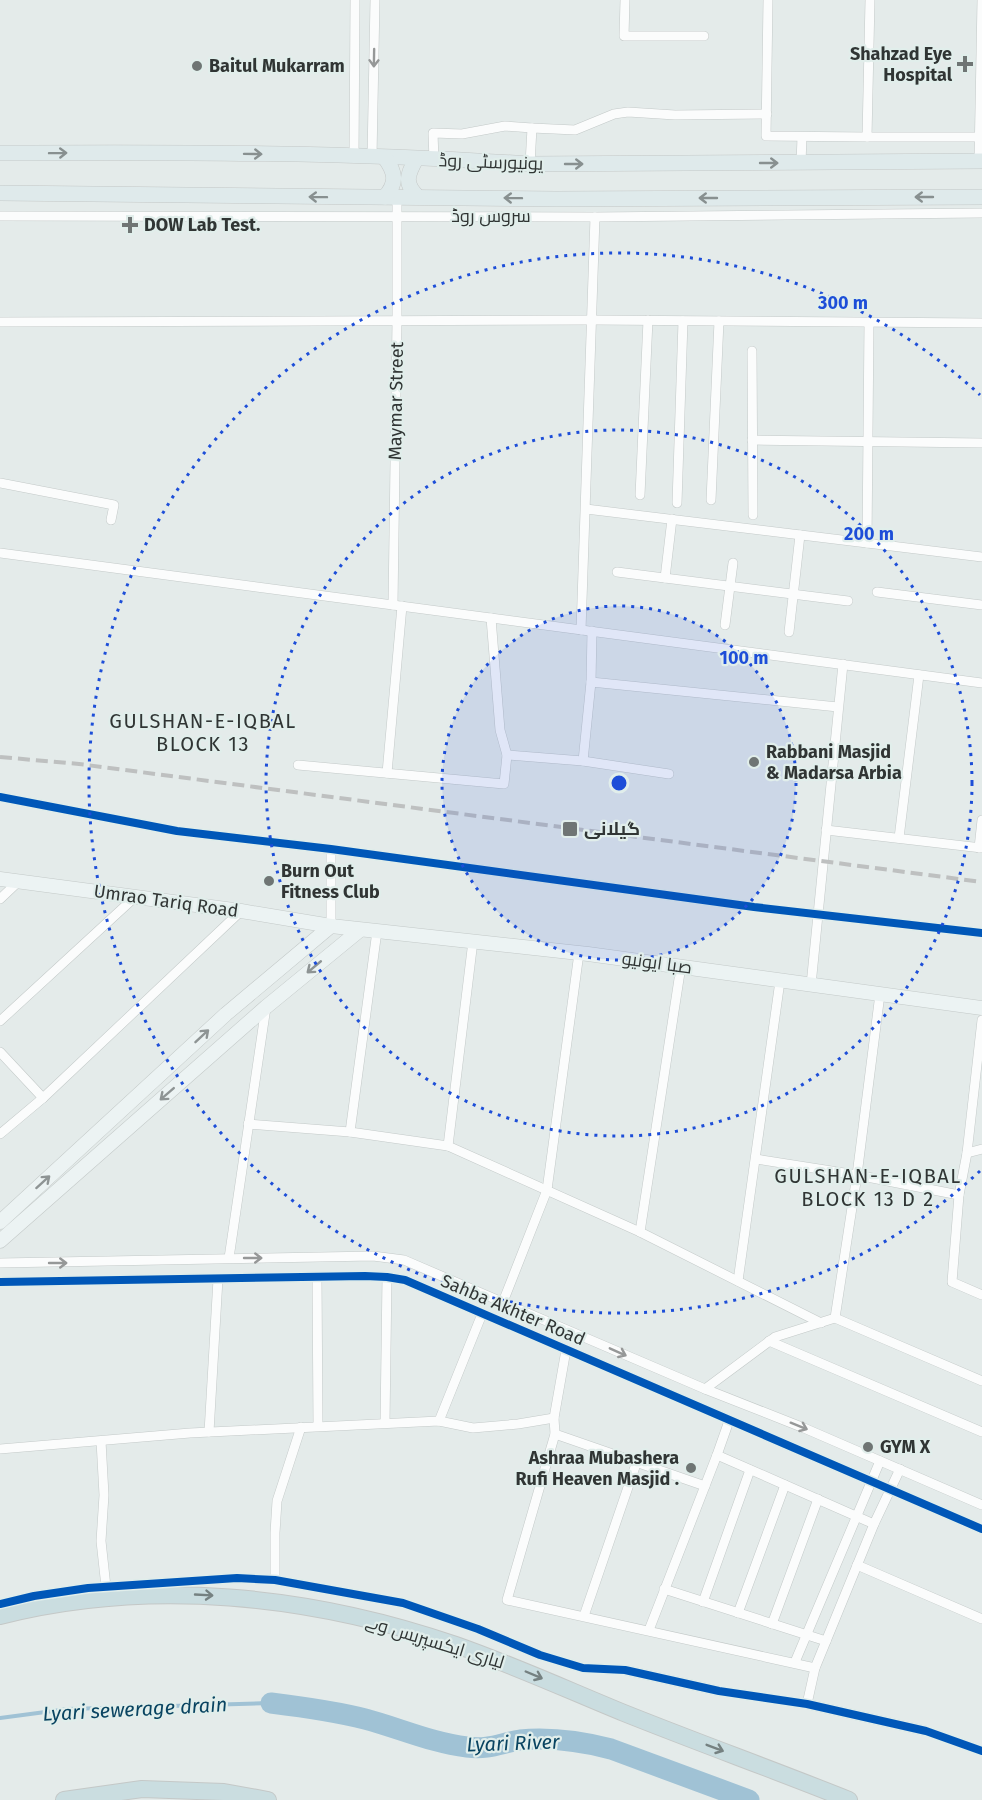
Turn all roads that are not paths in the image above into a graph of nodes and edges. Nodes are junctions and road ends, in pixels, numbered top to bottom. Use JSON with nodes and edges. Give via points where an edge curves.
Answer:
{"nodes":[{"id":1,"x":355,"y":0,"type":"edge"},
{"id":2,"x":375,"y":0,"type":"edge"},
{"id":3,"x":625,"y":0,"type":"edge"},
{"id":4,"x":768,"y":0,"type":"edge"},
{"id":5,"x":870,"y":0,"type":"edge"},
{"id":6,"x":982,"y":0,"type":"edge"},
{"id":7,"x":704,"y":36,"type":"dead end"},
{"id":8,"x":767,"y":114,"type":"junction"},
{"id":9,"x":532,"y":128,"type":"junction"},
{"id":10,"x":802,"y":136,"type":"junction"},
{"id":11,"x":867,"y":137,"type":"junction"},
{"id":12,"x":982,"y":137,"type":"edge"},
{"id":13,"x":0,"y":153,"type":"edge"},
{"id":14,"x":354,"y":157,"type":"junction"},
{"id":15,"x":378,"y":157,"type":"junction"},
{"id":16,"x":416,"y":159,"type":"junction"},
{"id":17,"x":434,"y":160,"type":"junction"},
{"id":18,"x":981,"y":161,"type":"edge"},
{"id":19,"x":801,"y":163,"type":"junction"},
{"id":20,"x":530,"y":164,"type":"junction"},
{"id":21,"x":0,"y":193,"type":"edge"},
{"id":22,"x":418,"y":197,"type":"junction"},
{"id":23,"x":982,"y":197,"type":"edge"},
{"id":24,"x":391,"y":198,"type":"junction"},
{"id":25,"x":556,"y":199,"type":"junction"},
{"id":26,"x":982,"y":213,"type":"edge"},
{"id":27,"x":0,"y":216,"type":"edge"},
{"id":28,"x":397,"y":216,"type":"junction"},
{"id":29,"x":557,"y":216,"type":"junction"},
{"id":30,"x":596,"y":217,"type":"junction"},
{"id":31,"x":593,"y":320,"type":"junction"},
{"id":32,"x":648,"y":320,"type":"junction"},
{"id":33,"x":397,"y":321,"type":"junction"},
{"id":34,"x":683,"y":321,"type":"junction"},
{"id":35,"x":719,"y":321,"type":"junction"},
{"id":36,"x":0,"y":322,"type":"edge"},
{"id":37,"x":869,"y":322,"type":"junction"},
{"id":38,"x":982,"y":323,"type":"edge"},
{"id":39,"x":752,"y":351,"type":"dead end"},
{"id":40,"x":753,"y":440,"type":"junction"},
{"id":41,"x":868,"y":442,"type":"junction"},
{"id":42,"x":982,"y":443,"type":"edge"},
{"id":43,"x":0,"y":483,"type":"edge"},
{"id":44,"x":640,"y":495,"type":"dead end"},
{"id":45,"x":711,"y":500,"type":"dead end"},
{"id":46,"x":677,"y":503,"type":"dead end"},
{"id":47,"x":586,"y":509,"type":"junction"},
{"id":48,"x":753,"y":515,"type":"dead end"},
{"id":49,"x":672,"y":519,"type":"junction"},
{"id":50,"x":111,"y":520,"type":"dead end"},
{"id":51,"x":800,"y":535,"type":"junction"},
{"id":52,"x":867,"y":543,"type":"junction"},
{"id":53,"x":0,"y":553,"type":"edge"},
{"id":54,"x":982,"y":557,"type":"edge"},
{"id":55,"x":733,"y":563,"type":"dead end"},
{"id":56,"x":617,"y":572,"type":"dead end"},
{"id":57,"x":665,"y":578,"type":"junction"},
{"id":58,"x":730,"y":586,"type":"junction"},
{"id":59,"x":877,"y":592,"type":"dead end"},
{"id":60,"x":793,"y":594,"type":"junction"},
{"id":61,"x":848,"y":601,"type":"dead end"},
{"id":62,"x":398,"y":605,"type":"junction"},
{"id":63,"x":982,"y":605,"type":"edge"},
{"id":64,"x":491,"y":618,"type":"junction"},
{"id":65,"x":725,"y":625,"type":"dead end"},
{"id":66,"x":581,"y":630,"type":"junction"},
{"id":67,"x":592,"y":631,"type":"junction"},
{"id":68,"x":789,"y":632,"type":"dead end"},
{"id":69,"x":843,"y":664,"type":"junction"},
{"id":70,"x":919,"y":675,"type":"junction"},
{"id":71,"x":591,"y":682,"type":"junction"},
{"id":72,"x":982,"y":683,"type":"edge"},
{"id":73,"x":838,"y":707,"type":"junction"},
{"id":74,"x":507,"y":755,"type":"junction"},
{"id":75,"x":583,"y":762,"type":"junction"},
{"id":76,"x":298,"y":765,"type":"dead end"},
{"id":77,"x":387,"y":773,"type":"junction"},
{"id":78,"x":669,"y":774,"type":"dead end"},
{"id":79,"x":0,"y":797,"type":"edge"},
{"id":80,"x":982,"y":820,"type":"edge"},
{"id":81,"x":826,"y":830,"type":"junction"},
{"id":82,"x":899,"y":838,"type":"junction"},
{"id":83,"x":980,"y":848,"type":"edge"},
{"id":84,"x":331,"y":849,"type":"junction"},
{"id":85,"x":0,"y":879,"type":"edge"},
{"id":86,"x":19,"y":881,"type":"junction"},
{"id":87,"x":135,"y":897,"type":"junction"},
{"id":88,"x":0,"y":899,"type":"edge"},
{"id":89,"x":241,"y":911,"type":"junction"},
{"id":90,"x":818,"y":913,"type":"junction"},
{"id":91,"x":331,"y":927,"type":"junction"},
{"id":92,"x":360,"y":930,"type":"junction"},
{"id":93,"x":377,"y":932,"type":"junction"},
{"id":94,"x":982,"y":933,"type":"edge"},
{"id":95,"x":473,"y":941,"type":"junction"},
{"id":96,"x":579,"y":953,"type":"junction"},
{"id":97,"x":681,"y":966,"type":"junction"},
{"id":98,"x":780,"y":981,"type":"junction"},
{"id":99,"x":811,"y":986,"type":"junction"},
{"id":100,"x":880,"y":994,"type":"junction"},
{"id":101,"x":266,"y":1007,"type":"junction"},
{"id":102,"x":982,"y":1008,"type":"edge"},
{"id":103,"x":982,"y":1020,"type":"edge"},
{"id":104,"x":0,"y":1022,"type":"edge"},
{"id":105,"x":0,"y":1052,"type":"edge"},
{"id":106,"x":43,"y":1098,"type":"junction"},
{"id":107,"x":248,"y":1124,"type":"junction"},
{"id":108,"x":350,"y":1132,"type":"junction"},
{"id":109,"x":0,"y":1134,"type":"edge"},
{"id":110,"x":448,"y":1146,"type":"junction"},
{"id":111,"x":982,"y":1149,"type":"edge"},
{"id":112,"x":967,"y":1153,"type":"junction"},
{"id":113,"x":756,"y":1160,"type":"junction"},
{"id":114,"x":857,"y":1175,"type":"junction"},
{"id":115,"x":547,"y":1190,"type":"junction"},
{"id":116,"x":959,"y":1195,"type":"junction"},
{"id":117,"x":3,"y":1219,"type":"edge"},
{"id":118,"x":15,"y":1227,"type":"junction"},
{"id":119,"x":640,"y":1232,"type":"junction"},
{"id":120,"x":0,"y":1241,"type":"edge"},
{"id":121,"x":229,"y":1258,"type":"junction"},
{"id":122,"x":0,"y":1263,"type":"edge"},
{"id":123,"x":316,"y":1276,"type":"junction"},
{"id":124,"x":387,"y":1277,"type":"junction"},
{"id":125,"x":218,"y":1279,"type":"junction"},
{"id":126,"x":738,"y":1281,"type":"junction"},
{"id":127,"x":0,"y":1282,"type":"edge"},
{"id":128,"x":982,"y":1294,"type":"edge"},
{"id":129,"x":503,"y":1302,"type":"junction"},
{"id":130,"x":482,"y":1314,"type":"junction"},
{"id":131,"x":835,"y":1318,"type":"junction"},
{"id":132,"x":821,"y":1323,"type":"junction"},
{"id":133,"x":769,"y":1341,"type":"junction"},
{"id":134,"x":566,"y":1350,"type":"junction"},
{"id":135,"x":982,"y":1381,"type":"edge"},
{"id":136,"x":705,"y":1389,"type":"junction"},
{"id":137,"x":554,"y":1418,"type":"junction"},
{"id":138,"x":439,"y":1421,"type":"junction"},
{"id":139,"x":729,"y":1421,"type":"junction"},
{"id":140,"x":385,"y":1423,"type":"junction"},
{"id":141,"x":318,"y":1426,"type":"junction"},
{"id":142,"x":301,"y":1427,"type":"junction"},
{"id":143,"x":982,"y":1431,"type":"edge"},
{"id":144,"x":209,"y":1432,"type":"junction"},
{"id":145,"x":555,"y":1434,"type":"junction"},
{"id":146,"x":101,"y":1440,"type":"junction"},
{"id":147,"x":0,"y":1449,"type":"edge"},
{"id":148,"x":717,"y":1455,"type":"junction"},
{"id":149,"x":637,"y":1461,"type":"junction"},
{"id":150,"x":880,"y":1461,"type":"junction"},
{"id":151,"x":900,"y":1469,"type":"junction"},
{"id":152,"x":750,"y":1470,"type":"junction"},
{"id":153,"x":871,"y":1480,"type":"junction"},
{"id":154,"x":785,"y":1485,"type":"junction"},
{"id":155,"x":705,"y":1486,"type":"junction"},
{"id":156,"x":891,"y":1488,"type":"junction"},
{"id":157,"x":818,"y":1499,"type":"junction"},
{"id":158,"x":982,"y":1505,"type":"edge"},
{"id":159,"x":856,"y":1516,"type":"junction"},
{"id":160,"x":874,"y":1524,"type":"junction"},
{"id":161,"x":982,"y":1529,"type":"edge"},
{"id":162,"x":857,"y":1565,"type":"junction"},
{"id":163,"x":276,"y":1580,"type":"junction"},
{"id":164,"x":106,"y":1587,"type":"junction"},
{"id":165,"x":664,"y":1589,"type":"junction"},
{"id":166,"x":704,"y":1602,"type":"junction"},
{"id":167,"x":0,"y":1604,"type":"edge"},
{"id":168,"x":738,"y":1613,"type":"junction"},
{"id":169,"x":0,"y":1616,"type":"edge"},
{"id":170,"x":584,"y":1616,"type":"junction"},
{"id":171,"x":982,"y":1619,"type":"edge"},
{"id":172,"x":772,"y":1624,"type":"junction"},
{"id":173,"x":649,"y":1630,"type":"junction"},
{"id":174,"x":806,"y":1636,"type":"junction"},
{"id":175,"x":826,"y":1641,"type":"junction"},
{"id":176,"x":795,"y":1662,"type":"junction"},
{"id":177,"x":815,"y":1668,"type":"junction"},
{"id":178,"x":807,"y":1704,"type":"junction"},
{"id":179,"x":982,"y":1751,"type":"edge"},
{"id":180,"x":64,"y":1800,"type":"edge"},
{"id":181,"x":268,"y":1800,"type":"edge"},
{"id":182,"x":849,"y":1800,"type":"edge"}],
"edges":[{"from":1,"to":14,"type":"street"},
{"from":2,"to":15,"type":"street","one_way":true},
{"from":3,"to":7,"type":"street","via":[[624,36]]},
{"from":4,"to":8,"type":"street"},
{"from":5,"to":11,"type":"street"},
{"from":6,"to":12,"type":"street"},
{"from":8,"to":9,"type":"street","via":[[628,112],[575,130]]},
{"from":8,"to":10,"type":"street","via":[[766,136]]},
{"from":9,"to":17,"type":"street","via":[[505,126],[462,134],[433,133]]},
{"from":9,"to":20,"type":"street"},
{"from":10,"to":11,"type":"street"},
{"from":10,"to":19,"type":"street"},
{"from":11,"to":12,"type":"street"},
{"from":12,"to":18,"type":"street"},
{"from":13,"to":14,"type":"main road","name":"یونیورسٹی روڈ","one_way":true},
{"from":14,"to":15,"type":"main road","name":"یونیورسٹی روڈ"},
{"from":15,"to":16,"type":"main road","name":"یونیورسٹی روڈ"},
{"from":15,"to":24,"type":"main road","via":[[393,168]]},
{"from":16,"to":17,"type":"main road","name":"یونیورسٹی روڈ"},
{"from":16,"to":22,"type":"main road","via":[[408,180]]},
{"from":17,"to":20,"type":"main road","name":"یونیورسٹی روڈ"},
{"from":18,"to":19,"type":"main road","name":"یونیورسٹی روڈ"},
{"from":20,"to":19,"type":"main road","name":"یونیورسٹی روڈ","one_way":true},
{"from":24,"to":21,"type":"main road","name":"یونیورسٹی روڈ","one_way":true},
{"from":22,"to":24,"type":"main road","name":"یونیورسٹی روڈ"},
{"from":25,"to":22,"type":"main road","name":"یونیورسٹی روڈ","one_way":true},
{"from":23,"to":25,"type":"main road","name":"یونیورسٹی روڈ","one_way":true},
{"from":24,"to":28,"type":"street","name":"Maymar Street"},
{"from":25,"to":29,"type":"street"},
{"from":26,"to":30,"type":"street","name":"سروس روڈ"},
{"from":27,"to":28,"type":"street","name":"سروس روڈ"},
{"from":28,"to":29,"type":"street","name":"سروس روڈ"},
{"from":28,"to":33,"type":"street","name":"Maymar Street"},
{"from":29,"to":30,"type":"street","name":"سروس روڈ"},
{"from":30,"to":31,"type":"street"},
{"from":31,"to":32,"type":"street"},
{"from":31,"to":33,"type":"street"},
{"from":31,"to":47,"type":"street"},
{"from":32,"to":34,"type":"street"},
{"from":32,"to":44,"type":"street"},
{"from":33,"to":36,"type":"street"},
{"from":33,"to":62,"type":"street","name":"Maymar Street"},
{"from":34,"to":35,"type":"street"},
{"from":34,"to":46,"type":"street"},
{"from":35,"to":37,"type":"street"},
{"from":35,"to":45,"type":"street"},
{"from":37,"to":38,"type":"street"},
{"from":37,"to":41,"type":"street"},
{"from":39,"to":40,"type":"street"},
{"from":40,"to":41,"type":"street"},
{"from":40,"to":48,"type":"street"},
{"from":41,"to":42,"type":"street"},
{"from":41,"to":52,"type":"street"},
{"from":43,"to":50,"type":"street","via":[[114,505]]},
{"from":47,"to":49,"type":"street"},
{"from":47,"to":66,"type":"street"},
{"from":49,"to":51,"type":"street"},
{"from":49,"to":57,"type":"street"},
{"from":51,"to":52,"type":"street"},
{"from":51,"to":60,"type":"street"},
{"from":52,"to":54,"type":"street"},
{"from":53,"to":62,"type":"street"},
{"from":55,"to":58,"type":"street"},
{"from":56,"to":57,"type":"street"},
{"from":57,"to":58,"type":"street"},
{"from":58,"to":60,"type":"street"},
{"from":58,"to":65,"type":"street"},
{"from":59,"to":63,"type":"street"},
{"from":60,"to":61,"type":"street"},
{"from":60,"to":68,"type":"street"},
{"from":62,"to":64,"type":"street"},
{"from":62,"to":77,"type":"street","name":"Maymar Street"},
{"from":64,"to":66,"type":"street"},
{"from":64,"to":74,"type":"street","via":[[500,730]]},
{"from":66,"to":67,"type":"street"},
{"from":67,"to":69,"type":"street"},
{"from":67,"to":71,"type":"street"},
{"from":69,"to":70,"type":"street"},
{"from":69,"to":73,"type":"street"},
{"from":70,"to":72,"type":"street"},
{"from":70,"to":82,"type":"street"},
{"from":71,"to":73,"type":"street"},
{"from":71,"to":75,"type":"street"},
{"from":73,"to":81,"type":"street"},
{"from":74,"to":75,"type":"street"},
{"from":74,"to":77,"type":"street","via":[[504,784]]},
{"from":75,"to":78,"type":"street"},
{"from":76,"to":77,"type":"street"},
{"from":79,"to":84,"type":"street","via":[[177,831]]},
{"from":80,"to":83,"type":"street"},
{"from":81,"to":82,"type":"street"},
{"from":81,"to":90,"type":"street"},
{"from":82,"to":83,"type":"street"},
{"from":84,"to":90,"type":"street"},
{"from":84,"to":91,"type":"street"},
{"from":85,"to":86,"type":"main road","name":"Umrao Tariq Road"},
{"from":86,"to":87,"type":"main road","name":"Umrao Tariq Road"},
{"from":86,"to":88,"type":"street"},
{"from":87,"to":89,"type":"main road","name":"Umrao Tariq Road"},
{"from":87,"to":104,"type":"street"},
{"from":89,"to":91,"type":"main road","name":"Umrao Tariq Road"},
{"from":89,"to":106,"type":"street"},
{"from":90,"to":94,"type":"street"},
{"from":90,"to":99,"type":"street"},
{"from":91,"to":92,"type":"main road","name":"صبا ایونیو"},
{"from":117,"to":91,"type":"main road","one_way":true,"via":[[226,1014]]},
{"from":92,"to":93,"type":"main road","name":"صبا ایونیو"},
{"from":92,"to":101,"type":"main road","one_way":true},
{"from":93,"to":95,"type":"main road","name":"صبا ایونیو"},
{"from":93,"to":108,"type":"street"},
{"from":95,"to":96,"type":"main road","name":"صبا ایونیو"},
{"from":95,"to":110,"type":"street"},
{"from":96,"to":97,"type":"main road","name":"صبا ایونیو"},
{"from":96,"to":115,"type":"street"},
{"from":97,"to":98,"type":"main road","name":"صبا ایونیو"},
{"from":97,"to":119,"type":"street"},
{"from":98,"to":99,"type":"main road","name":"صبا ایونیو"},
{"from":98,"to":113,"type":"street"},
{"from":99,"to":100,"type":"main road","name":"صبا ایونیو"},
{"from":100,"to":102,"type":"main road","name":"صبا ایونیو"},
{"from":100,"to":114,"type":"street"},
{"from":101,"to":107,"type":"street"},
{"from":101,"to":118,"type":"main road","one_way":true},
{"from":103,"to":112,"type":"street"},
{"from":105,"to":106,"type":"street"},
{"from":106,"to":109,"type":"street"},
{"from":107,"to":108,"type":"street"},
{"from":107,"to":121,"type":"street"},
{"from":108,"to":110,"type":"street"},
{"from":110,"to":115,"type":"street"},
{"from":111,"to":112,"type":"street"},
{"from":112,"to":116,"type":"street"},
{"from":113,"to":114,"type":"street"},
{"from":113,"to":126,"type":"street"},
{"from":114,"to":116,"type":"street"},
{"from":114,"to":131,"type":"street"},
{"from":115,"to":119,"type":"street"},
{"from":115,"to":129,"type":"street"},
{"from":116,"to":128,"type":"street","via":[[952,1282]]},
{"from":117,"to":118,"type":"main road"},
{"from":118,"to":120,"type":"main road"},
{"from":119,"to":126,"type":"street"},
{"from":122,"to":121,"type":"street","name":"Sahba Akhter Road","one_way":true},
{"from":121,"to":129,"type":"street","name":"Sahba Akhter Road","one_way":true,"via":[[373,1256],[404,1260]]},
{"from":123,"to":124,"type":"street","name":"Sahba Akhter Road"},
{"from":123,"to":125,"type":"street","name":"Sahba Akhter Road"},
{"from":123,"to":141,"type":"street"},
{"from":124,"to":130,"type":"street","name":"Sahba Akhter Road","via":[[405,1280]]},
{"from":124,"to":140,"type":"street"},
{"from":125,"to":127,"type":"street","name":"Sahba Akhter Road"},
{"from":125,"to":144,"type":"street"},
{"from":126,"to":132,"type":"street"},
{"from":129,"to":136,"type":"street","name":"Sahba Akhter Road","one_way":true},
{"from":130,"to":134,"type":"street","name":"Sahba Akhter Road"},
{"from":130,"to":138,"type":"street"},
{"from":131,"to":132,"type":"street"},
{"from":131,"to":135,"type":"street"},
{"from":132,"to":133,"type":"street"},
{"from":133,"to":136,"type":"street"},
{"from":133,"to":143,"type":"street"},
{"from":134,"to":137,"type":"street"},
{"from":134,"to":139,"type":"street","name":"Sahba Akhter Road"},
{"from":136,"to":150,"type":"street","name":"Sahba Akhter Road","one_way":true},
{"from":137,"to":138,"type":"street","via":[[473,1428]]},
{"from":137,"to":145,"type":"street"},
{"from":138,"to":140,"type":"street"},
{"from":139,"to":148,"type":"street"},
{"from":139,"to":153,"type":"street","name":"Sahba Akhter Road"},
{"from":140,"to":141,"type":"street"},
{"from":141,"to":142,"type":"street"},
{"from":142,"to":144,"type":"street"},
{"from":142,"to":163,"type":"street","via":[[278,1501]]},
{"from":144,"to":146,"type":"street"},
{"from":145,"to":149,"type":"street"},
{"from":145,"to":170,"type":"street","via":[[507,1600]]},
{"from":146,"to":147,"type":"street"},
{"from":146,"to":164,"type":"street","via":[[101,1541]]},
{"from":148,"to":152,"type":"street"},
{"from":148,"to":155,"type":"street"},
{"from":149,"to":155,"type":"street"},
{"from":149,"to":170,"type":"street"},
{"from":150,"to":151,"type":"street","name":"Sahba Akhter Road"},
{"from":150,"to":153,"type":"street"},
{"from":151,"to":156,"type":"street"},
{"from":151,"to":158,"type":"street","name":"Sahba Akhter Road"},
{"from":152,"to":154,"type":"street"},
{"from":152,"to":166,"type":"street"},
{"from":153,"to":156,"type":"street","name":"Sahba Akhter Road"},
{"from":153,"to":159,"type":"street"},
{"from":154,"to":157,"type":"street"},
{"from":154,"to":168,"type":"street"},
{"from":155,"to":165,"type":"street"},
{"from":156,"to":160,"type":"street"},
{"from":156,"to":161,"type":"street","name":"Sahba Akhter Road"},
{"from":157,"to":159,"type":"street"},
{"from":157,"to":172,"type":"street"},
{"from":159,"to":160,"type":"street"},
{"from":159,"to":174,"type":"street"},
{"from":160,"to":162,"type":"street"},
{"from":162,"to":171,"type":"street"},
{"from":162,"to":175,"type":"street"},
{"from":163,"to":164,"type":"street","via":[[237,1578]]},
{"from":163,"to":178,"type":"street","via":[[403,1603],[583,1668],[624,1670],[719,1691]]},
{"from":164,"to":167,"type":"street"},
{"from":165,"to":166,"type":"street"},
{"from":165,"to":173,"type":"street"},
{"from":166,"to":168,"type":"street"},
{"from":168,"to":172,"type":"street"},
{"from":169,"to":182,"type":"highway","name":"لیاری ایکسپریس وے","one_way":true,"via":[[72,1601],[178,1594],[248,1598],[352,1616],[489,1657]]},
{"from":170,"to":173,"type":"street"},
{"from":172,"to":174,"type":"street"},
{"from":173,"to":176,"type":"street"},
{"from":174,"to":175,"type":"street"},
{"from":174,"to":176,"type":"street"},
{"from":175,"to":177,"type":"street"},
{"from":176,"to":177,"type":"street"},
{"from":177,"to":178,"type":"street"},
{"from":178,"to":179,"type":"street","via":[[926,1731]]},
{"from":180,"to":181,"type":"highway","via":[[142,1789],[224,1792]]}]}
